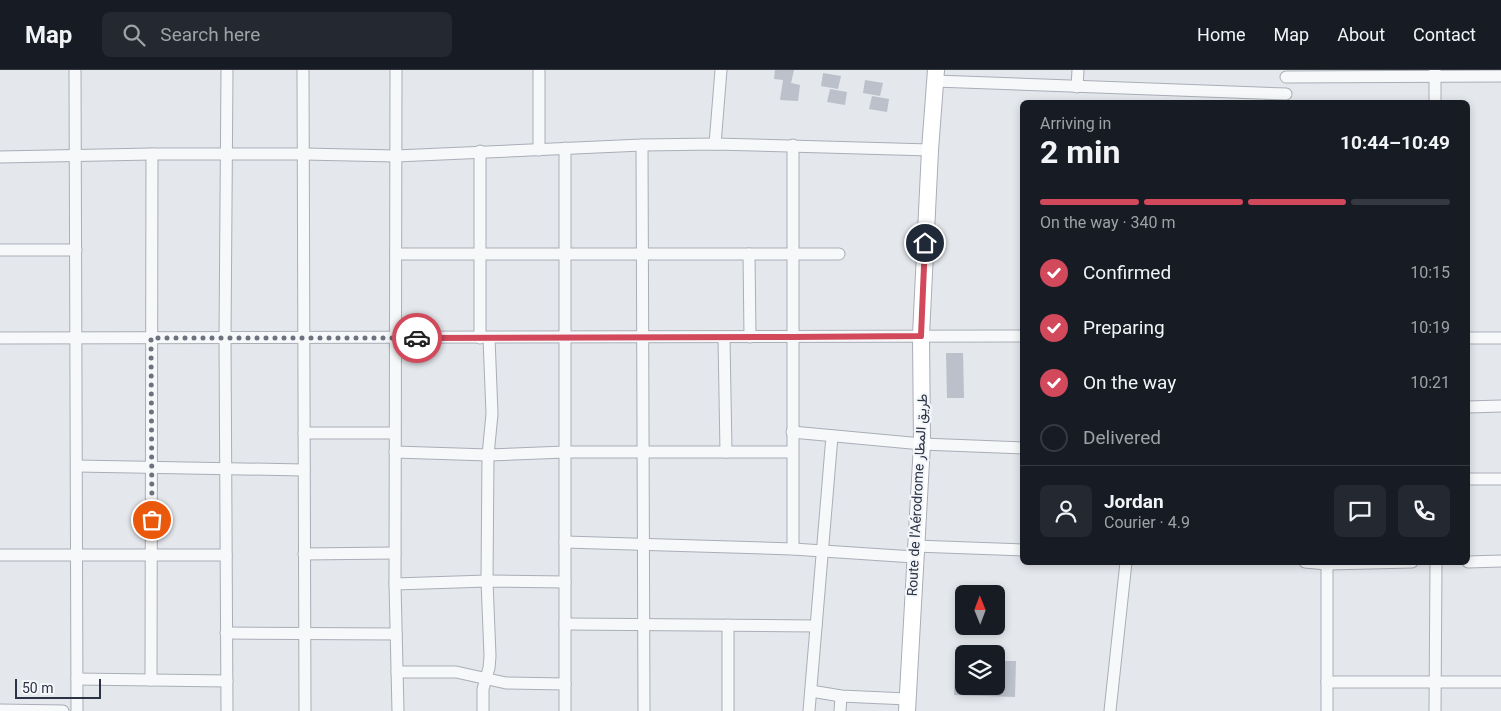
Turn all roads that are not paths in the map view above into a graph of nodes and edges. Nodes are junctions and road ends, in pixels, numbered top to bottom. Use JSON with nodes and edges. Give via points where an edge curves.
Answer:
{"nodes":[{"id":1,"x":75,"y":70,"type":"edge"},
{"id":2,"x":228,"y":70,"type":"edge"},
{"id":3,"x":303,"y":70,"type":"edge"},
{"id":4,"x":396,"y":70,"type":"edge"},
{"id":5,"x":539,"y":70,"type":"edge"},
{"id":6,"x":721,"y":70,"type":"edge"},
{"id":7,"x":1078,"y":70,"type":"edge"},
{"id":8,"x":1286,"y":73,"type":"edge"},
{"id":9,"x":1367,"y":73,"type":"edge"},
{"id":10,"x":1435,"y":73,"type":"edge"},
{"id":11,"x":935,"y":75,"type":"edge"},
{"id":12,"x":1501,"y":76,"type":"edge"},
{"id":13,"x":1077,"y":87,"type":"junction"},
{"id":14,"x":1286,"y":98,"type":"edge"},
{"id":15,"x":1435,"y":100,"type":"edge"},
{"id":16,"x":715,"y":144,"type":"junction"},
{"id":17,"x":642,"y":145,"type":"junction"},
{"id":18,"x":793,"y":146,"type":"junction"},
{"id":19,"x":565,"y":148,"type":"junction"},
{"id":20,"x":539,"y":150,"type":"junction"},
{"id":21,"x":930,"y":150,"type":"junction"},
{"id":22,"x":480,"y":151,"type":"junction"},
{"id":23,"x":152,"y":154,"type":"junction"},
{"id":24,"x":228,"y":154,"type":"junction"},
{"id":25,"x":304,"y":154,"type":"junction"},
{"id":26,"x":76,"y":155,"type":"junction"},
{"id":27,"x":396,"y":156,"type":"junction"},
{"id":28,"x":0,"y":157,"type":"edge"},
{"id":29,"x":0,"y":250,"type":"edge"},
{"id":30,"x":76,"y":250,"type":"junction"},
{"id":31,"x":396,"y":254,"type":"junction"},
{"id":32,"x":749,"y":254,"type":"junction"},
{"id":33,"x":793,"y":254,"type":"junction"},
{"id":34,"x":839,"y":254,"type":"dead end"},
{"id":35,"x":480,"y":255,"type":"junction"},
{"id":36,"x":565,"y":255,"type":"junction"},
{"id":37,"x":642,"y":255,"type":"junction"},
{"id":38,"x":921,"y":336,"type":"junction"},
{"id":39,"x":1020,"y":336,"type":"edge"},
{"id":40,"x":792,"y":337,"type":"junction"},
{"id":41,"x":0,"y":338,"type":"edge"},
{"id":42,"x":77,"y":338,"type":"junction"},
{"id":43,"x":151,"y":338,"type":"junction"},
{"id":44,"x":226,"y":338,"type":"junction"},
{"id":45,"x":304,"y":338,"type":"junction"},
{"id":46,"x":396,"y":338,"type":"junction"},
{"id":47,"x":485,"y":338,"type":"junction"},
{"id":48,"x":564,"y":338,"type":"junction"},
{"id":49,"x":642,"y":338,"type":"junction"},
{"id":50,"x":724,"y":338,"type":"junction"},
{"id":51,"x":750,"y":338,"type":"junction"},
{"id":52,"x":1470,"y":338,"type":"edge"},
{"id":53,"x":1501,"y":338,"type":"edge"},
{"id":54,"x":1501,"y":406,"type":"edge"},
{"id":55,"x":1470,"y":407,"type":"edge"},
{"id":56,"x":792,"y":432,"type":"junction"},
{"id":57,"x":304,"y":433,"type":"junction"},
{"id":58,"x":395,"y":433,"type":"junction"},
{"id":59,"x":832,"y":436,"type":"junction"},
{"id":60,"x":922,"y":444,"type":"junction"},
{"id":61,"x":1020,"y":448,"type":"edge"},
{"id":62,"x":395,"y":452,"type":"junction"},
{"id":63,"x":565,"y":452,"type":"junction"},
{"id":64,"x":643,"y":452,"type":"junction"},
{"id":65,"x":726,"y":452,"type":"junction"},
{"id":66,"x":792,"y":452,"type":"junction"},
{"id":67,"x":488,"y":455,"type":"junction"},
{"id":68,"x":77,"y":466,"type":"junction"},
{"id":69,"x":152,"y":467,"type":"junction"},
{"id":70,"x":226,"y":469,"type":"junction"},
{"id":71,"x":304,"y":470,"type":"junction"},
{"id":72,"x":1470,"y":479,"type":"edge"},
{"id":73,"x":1501,"y":479,"type":"edge"},
{"id":74,"x":565,"y":542,"type":"junction"},
{"id":75,"x":644,"y":546,"type":"junction"},
{"id":76,"x":793,"y":549,"type":"junction"},
{"id":77,"x":823,"y":550,"type":"junction"},
{"id":78,"x":1020,"y":550,"type":"edge"},
{"id":79,"x":915,"y":551,"type":"junction"},
{"id":80,"x":395,"y":553,"type":"junction"},
{"id":81,"x":304,"y":554,"type":"junction"},
{"id":82,"x":0,"y":555,"type":"edge"},
{"id":83,"x":77,"y":555,"type":"junction"},
{"id":84,"x":152,"y":555,"type":"junction"},
{"id":85,"x":226,"y":555,"type":"junction"},
{"id":86,"x":1501,"y":561,"type":"edge"},
{"id":87,"x":1470,"y":562,"type":"edge"},
{"id":88,"x":1126,"y":565,"type":"edge"},
{"id":89,"x":1327,"y":565,"type":"edge"},
{"id":90,"x":1436,"y":565,"type":"edge"},
{"id":91,"x":487,"y":581,"type":"junction"},
{"id":92,"x":565,"y":582,"type":"junction"},
{"id":93,"x":395,"y":584,"type":"junction"},
{"id":94,"x":565,"y":624,"type":"junction"},
{"id":95,"x":644,"y":625,"type":"junction"},
{"id":96,"x":728,"y":625,"type":"junction"},
{"id":97,"x":816,"y":626,"type":"junction"},
{"id":98,"x":226,"y":633,"type":"junction"},
{"id":99,"x":304,"y":633,"type":"junction"},
{"id":100,"x":396,"y":634,"type":"junction"},
{"id":101,"x":397,"y":672,"type":"junction"},
{"id":102,"x":77,"y":679,"type":"junction"},
{"id":103,"x":485,"y":679,"type":"junction"},
{"id":104,"x":151,"y":680,"type":"junction"},
{"id":105,"x":227,"y":681,"type":"junction"},
{"id":106,"x":1327,"y":682,"type":"junction"},
{"id":107,"x":1435,"y":682,"type":"junction"},
{"id":108,"x":1501,"y":682,"type":"edge"},
{"id":109,"x":565,"y":684,"type":"junction"},
{"id":110,"x":811,"y":691,"type":"junction"},
{"id":111,"x":841,"y":696,"type":"junction"},
{"id":112,"x":907,"y":705,"type":"edge"},
{"id":113,"x":0,"y":710,"type":"edge"},
{"id":114,"x":62,"y":711,"type":"edge"},
{"id":115,"x":77,"y":711,"type":"edge"},
{"id":116,"x":227,"y":711,"type":"edge"},
{"id":117,"x":305,"y":711,"type":"edge"},
{"id":118,"x":398,"y":711,"type":"edge"},
{"id":119,"x":483,"y":711,"type":"edge"},
{"id":120,"x":565,"y":711,"type":"edge"},
{"id":121,"x":644,"y":711,"type":"edge"},
{"id":122,"x":728,"y":711,"type":"edge"},
{"id":123,"x":809,"y":711,"type":"edge"},
{"id":124,"x":840,"y":711,"type":"edge"},
{"id":125,"x":1110,"y":711,"type":"edge"},
{"id":126,"x":1327,"y":711,"type":"edge"},
{"id":127,"x":1435,"y":711,"type":"edge"}],
"edges":[{"from":1,"to":26,"type":"street"},
{"from":2,"to":24,"type":"street"},
{"from":3,"to":25,"type":"street"},
{"from":4,"to":27,"type":"street"},
{"from":5,"to":20,"type":"street"},
{"from":6,"to":16,"type":"street"},
{"from":7,"to":13,"type":"street"},
{"from":8,"to":9,"type":"street"},
{"from":8,"to":14,"type":"street"},
{"from":9,"to":10,"type":"street"},
{"from":10,"to":12,"type":"street"},
{"from":10,"to":15,"type":"street"},
{"from":11,"to":13,"type":"street"},
{"from":11,"to":21,"type":"street","name":"Route de l'Aérodrome طريق المطار"},
{"from":13,"to":14,"type":"street"},
{"from":16,"to":17,"type":"street"},
{"from":16,"to":18,"type":"street"},
{"from":17,"to":19,"type":"street"},
{"from":17,"to":37,"type":"street"},
{"from":18,"to":21,"type":"street"},
{"from":18,"to":33,"type":"street"},
{"from":19,"to":20,"type":"street"},
{"from":19,"to":36,"type":"street"},
{"from":20,"to":22,"type":"street"},
{"from":21,"to":38,"type":"street","name":"Route de l'Aérodrome طريق المطار"},
{"from":22,"to":27,"type":"street"},
{"from":22,"to":35,"type":"street"},
{"from":23,"to":24,"type":"street"},
{"from":23,"to":26,"type":"street"},
{"from":23,"to":43,"type":"street"},
{"from":24,"to":25,"type":"street"},
{"from":24,"to":44,"type":"street"},
{"from":25,"to":27,"type":"street"},
{"from":25,"to":45,"type":"street"},
{"from":26,"to":28,"type":"street"},
{"from":26,"to":30,"type":"street"},
{"from":27,"to":31,"type":"street"},
{"from":29,"to":30,"type":"street"},
{"from":30,"to":42,"type":"street"},
{"from":31,"to":35,"type":"street"},
{"from":31,"to":46,"type":"street"},
{"from":32,"to":33,"type":"street"},
{"from":32,"to":37,"type":"street"},
{"from":32,"to":51,"type":"street"},
{"from":33,"to":34,"type":"street"},
{"from":33,"to":40,"type":"street"},
{"from":35,"to":36,"type":"street"},
{"from":35,"to":47,"type":"street"},
{"from":36,"to":37,"type":"street"},
{"from":36,"to":48,"type":"street"},
{"from":37,"to":49,"type":"street"},
{"from":38,"to":39,"type":"street"},
{"from":38,"to":40,"type":"street"},
{"from":38,"to":60,"type":"street","name":"Route de l'Aérodrome طريق المطار"},
{"from":40,"to":51,"type":"street"},
{"from":40,"to":56,"type":"street"},
{"from":41,"to":42,"type":"street"},
{"from":42,"to":43,"type":"street"},
{"from":42,"to":68,"type":"street"},
{"from":43,"to":44,"type":"street"},
{"from":43,"to":69,"type":"street"},
{"from":44,"to":45,"type":"street"},
{"from":44,"to":70,"type":"street"},
{"from":45,"to":46,"type":"street"},
{"from":45,"to":57,"type":"street"},
{"from":46,"to":47,"type":"street"},
{"from":46,"to":58,"type":"street"},
{"from":47,"to":48,"type":"street"},
{"from":47,"to":67,"type":"street","via":[[492,414]]},
{"from":48,"to":49,"type":"street"},
{"from":48,"to":63,"type":"street"},
{"from":49,"to":50,"type":"street"},
{"from":49,"to":64,"type":"street"},
{"from":50,"to":51,"type":"street"},
{"from":50,"to":65,"type":"street"},
{"from":52,"to":53,"type":"street"},
{"from":54,"to":55,"type":"street"},
{"from":56,"to":59,"type":"street"},
{"from":56,"to":66,"type":"street"},
{"from":57,"to":58,"type":"street"},
{"from":57,"to":71,"type":"street"},
{"from":58,"to":62,"type":"street"},
{"from":59,"to":60,"type":"street"},
{"from":59,"to":77,"type":"street"},
{"from":60,"to":61,"type":"street"},
{"from":60,"to":79,"type":"street","name":"Route de l'Aérodrome طريق المطار"},
{"from":62,"to":67,"type":"street"},
{"from":62,"to":80,"type":"street"},
{"from":63,"to":64,"type":"street"},
{"from":63,"to":67,"type":"street"},
{"from":63,"to":74,"type":"street"},
{"from":64,"to":65,"type":"street"},
{"from":64,"to":75,"type":"street"},
{"from":65,"to":66,"type":"street"},
{"from":66,"to":76,"type":"street"},
{"from":67,"to":91,"type":"street"},
{"from":68,"to":69,"type":"street"},
{"from":68,"to":83,"type":"street"},
{"from":69,"to":70,"type":"street"},
{"from":69,"to":84,"type":"street"},
{"from":70,"to":71,"type":"street"},
{"from":70,"to":85,"type":"street"},
{"from":71,"to":81,"type":"street"},
{"from":72,"to":73,"type":"street"},
{"from":74,"to":75,"type":"street"},
{"from":74,"to":92,"type":"street"},
{"from":75,"to":76,"type":"street"},
{"from":75,"to":95,"type":"street"},
{"from":76,"to":77,"type":"street"},
{"from":77,"to":79,"type":"street"},
{"from":77,"to":97,"type":"street"},
{"from":78,"to":79,"type":"street"},
{"from":79,"to":112,"type":"street","name":"Route de l'Aérodrome طريق المطار"},
{"from":80,"to":81,"type":"street"},
{"from":80,"to":93,"type":"street"},
{"from":81,"to":99,"type":"street"},
{"from":82,"to":83,"type":"street"},
{"from":83,"to":84,"type":"street"},
{"from":83,"to":102,"type":"street"},
{"from":84,"to":85,"type":"street"},
{"from":84,"to":104,"type":"street"},
{"from":85,"to":98,"type":"street"},
{"from":86,"to":87,"type":"street"},
{"from":88,"to":125,"type":"street"},
{"from":89,"to":106,"type":"street"},
{"from":90,"to":107,"type":"street"},
{"from":91,"to":92,"type":"street"},
{"from":91,"to":93,"type":"street"},
{"from":91,"to":103,"type":"street","via":[[490,656]]},
{"from":92,"to":94,"type":"street"},
{"from":93,"to":100,"type":"street"},
{"from":94,"to":95,"type":"street"},
{"from":94,"to":109,"type":"street"},
{"from":95,"to":96,"type":"street"},
{"from":95,"to":121,"type":"street"},
{"from":96,"to":97,"type":"street"},
{"from":96,"to":122,"type":"street"},
{"from":97,"to":110,"type":"street"},
{"from":98,"to":99,"type":"street"},
{"from":98,"to":105,"type":"street"},
{"from":99,"to":100,"type":"street"},
{"from":99,"to":117,"type":"street"},
{"from":100,"to":101,"type":"street"},
{"from":101,"to":103,"type":"street","via":[[456,672]]},
{"from":101,"to":118,"type":"street"},
{"from":102,"to":104,"type":"street"},
{"from":102,"to":115,"type":"street"},
{"from":103,"to":109,"type":"street","via":[[506,683]]},
{"from":103,"to":119,"type":"street"},
{"from":104,"to":105,"type":"street"},
{"from":105,"to":116,"type":"street"},
{"from":106,"to":107,"type":"street"},
{"from":106,"to":126,"type":"street"},
{"from":107,"to":108,"type":"street"},
{"from":107,"to":127,"type":"street"},
{"from":109,"to":120,"type":"street"},
{"from":110,"to":111,"type":"street"},
{"from":110,"to":123,"type":"street"},
{"from":111,"to":112,"type":"street"},
{"from":111,"to":124,"type":"street"},
{"from":113,"to":114,"type":"street"}]}
